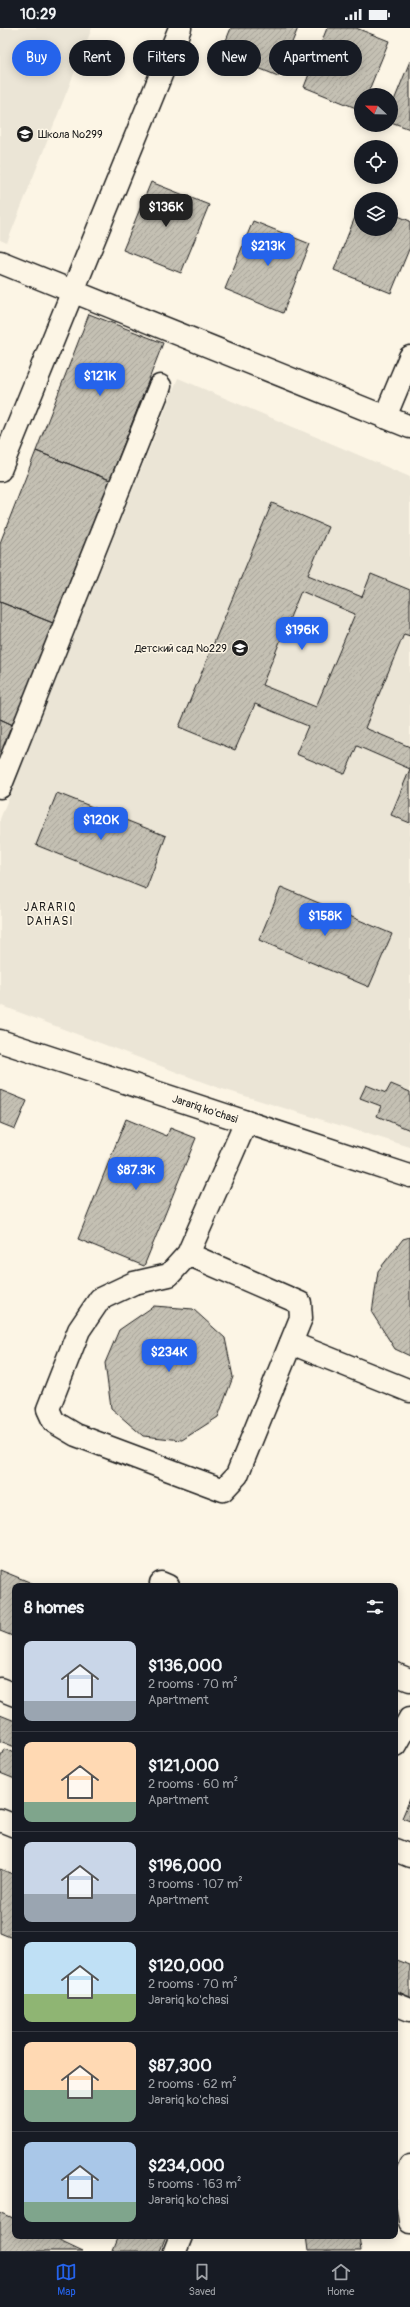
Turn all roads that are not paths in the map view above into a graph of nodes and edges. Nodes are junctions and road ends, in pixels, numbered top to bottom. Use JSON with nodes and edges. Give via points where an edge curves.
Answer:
{"nodes":[{"id":1,"x":180,"y":28,"type":"edge"},
{"id":2,"x":0,"y":262,"type":"edge"},
{"id":3,"x":72,"y":291,"type":"junction"},
{"id":4,"x":410,"y":357,"type":"edge"},
{"id":5,"x":160,"y":386,"type":"dead end"},
{"id":6,"x":385,"y":417,"type":"junction"},
{"id":7,"x":410,"y":427,"type":"edge"},
{"id":8,"x":0,"y":470,"type":"edge"},
{"id":9,"x":0,"y":787,"type":"edge"},
{"id":10,"x":0,"y":1041,"type":"edge"},
{"id":11,"x":246,"y":1122,"type":"junction"},
{"id":12,"x":410,"y":1176,"type":"edge"},
{"id":13,"x":188,"y":1254,"type":"junction"},
{"id":14,"x":291,"y":1344,"type":"junction"},
{"id":15,"x":410,"y":1391,"type":"edge"},
{"id":16,"x":398,"y":1675,"type":"edge"},
{"id":17,"x":410,"y":1680,"type":"edge"},
{"id":18,"x":0,"y":1689,"type":"edge"},
{"id":19,"x":12,"y":1694,"type":"edge"},
{"id":20,"x":410,"y":1718,"type":"edge"},
{"id":21,"x":398,"y":1740,"type":"edge"},
{"id":22,"x":0,"y":1820,"type":"edge"},
{"id":23,"x":12,"y":1825,"type":"edge"},
{"id":24,"x":398,"y":1851,"type":"edge"},
{"id":25,"x":410,"y":1856,"type":"edge"},
{"id":26,"x":398,"y":2005,"type":"edge"},
{"id":27,"x":410,"y":2010,"type":"edge"},
{"id":28,"x":410,"y":2166,"type":"edge"},
{"id":29,"x":410,"y":2222,"type":"edge"},
{"id":30,"x":181,"y":2239,"type":"edge"},
{"id":31,"x":175,"y":2251,"type":"edge"}],
"edges":[{"from":1,"to":3,"type":"street"},
{"from":2,"to":3,"type":"street"},
{"from":3,"to":6,"type":"street"},
{"from":3,"to":8,"type":"street"},
{"from":4,"to":6,"type":"street"},
{"from":5,"to":9,"type":"street"},
{"from":6,"to":7,"type":"street"},
{"from":10,"to":11,"type":"street","name":"Jarariq ko'chasi"},
{"from":11,"to":12,"type":"street","name":"Jarariq ko'chasi"},
{"from":11,"to":13,"type":"street"},
{"from":13,"to":14,"type":"street","via":[[300,1303],[301,1318]]},
{"from":13,"to":14,"type":"street","via":[[169,1275],[134,1284],[100,1298],[79,1330],[48,1409],[54,1422],[76,1435],[224,1490],[236,1475]]},
{"from":14,"to":15,"type":"street"},
{"from":16,"to":17,"type":"street"},
{"from":18,"to":19,"type":"street"},
{"from":20,"to":21,"type":"street"},
{"from":22,"to":23,"type":"street"},
{"from":24,"to":25,"type":"street"},
{"from":26,"to":27,"type":"street"},
{"from":28,"to":29,"type":"street","via":[[404,2180]]},
{"from":30,"to":31,"type":"street"}]}
